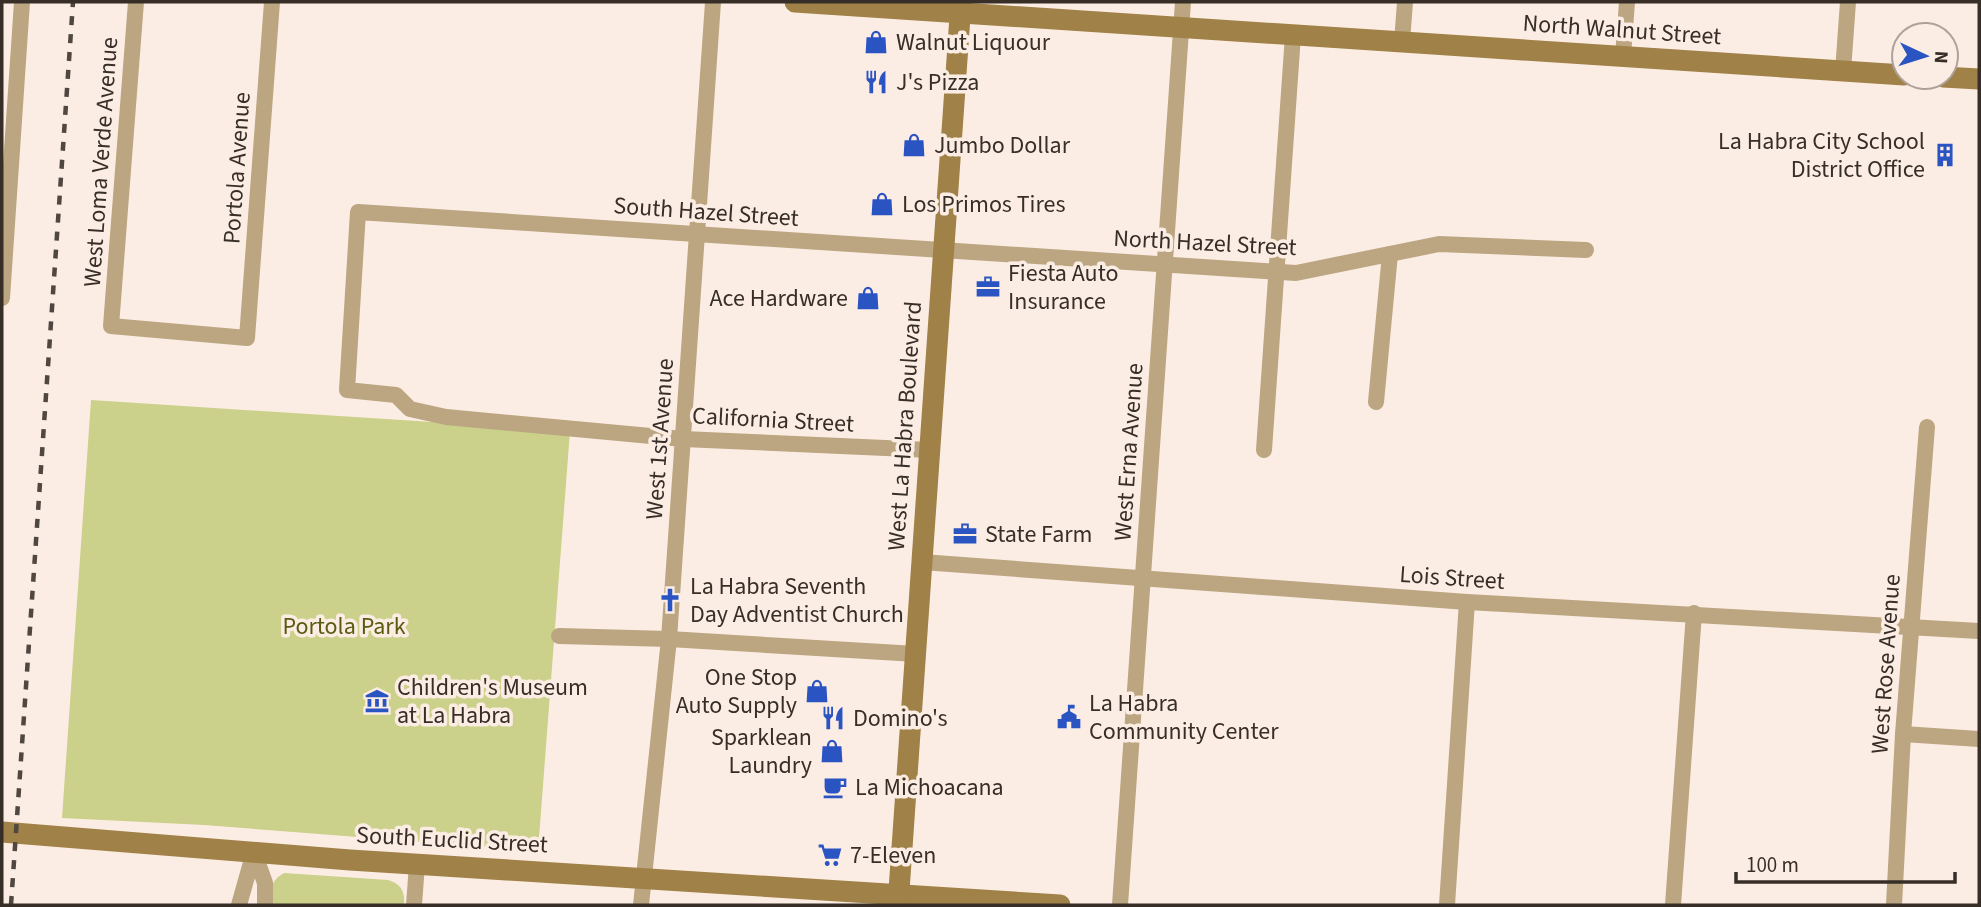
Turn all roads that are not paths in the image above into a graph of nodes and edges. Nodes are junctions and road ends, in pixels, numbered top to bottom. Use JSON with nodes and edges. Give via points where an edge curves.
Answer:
{"nodes":[{"id":1,"x":22,"y":2,"type":"edge"},
{"id":2,"x":136,"y":2,"type":"edge"},
{"id":3,"x":272,"y":2,"type":"edge"},
{"id":4,"x":713,"y":2,"type":"edge"},
{"id":5,"x":795,"y":2,"type":"edge"},
{"id":6,"x":1182,"y":2,"type":"edge"},
{"id":7,"x":1405,"y":2,"type":"edge"},
{"id":8,"x":1627,"y":2,"type":"edge"},
{"id":9,"x":1848,"y":2,"type":"edge"},
{"id":10,"x":960,"y":8,"type":"edge"},
{"id":11,"x":1181,"y":29,"type":"junction"},
{"id":12,"x":1293,"y":35,"type":"junction"},
{"id":13,"x":1402,"y":42,"type":"junction"},
{"id":14,"x":1623,"y":56,"type":"junction"},
{"id":15,"x":1843,"y":71,"type":"junction"},
{"id":16,"x":1890,"y":74,"type":"edge"},
{"id":17,"x":1960,"y":78,"type":"edge"},
{"id":18,"x":1979,"y":79,"type":"edge"},
{"id":19,"x":697,"y":234,"type":"junction"},
{"id":20,"x":944,"y":250,"type":"junction"},
{"id":21,"x":1586,"y":250,"type":"dead end"},
{"id":22,"x":1390,"y":254,"type":"junction"},
{"id":23,"x":1165,"y":263,"type":"junction"},
{"id":24,"x":1277,"y":272,"type":"junction"},
{"id":25,"x":2,"y":298,"type":"edge"},
{"id":26,"x":247,"y":338,"type":"joint"},
{"id":27,"x":1376,"y":402,"type":"dead end"},
{"id":28,"x":446,"y":417,"type":"joint"},
{"id":29,"x":1927,"y":427,"type":"dead end"},
{"id":30,"x":682,"y":439,"type":"junction"},
{"id":31,"x":930,"y":450,"type":"junction"},
{"id":32,"x":1264,"y":450,"type":"dead end"},
{"id":33,"x":922,"y":562,"type":"junction"},
{"id":34,"x":1143,"y":579,"type":"junction"},
{"id":35,"x":1467,"y":602,"type":"junction"},
{"id":36,"x":1694,"y":613,"type":"junction"},
{"id":37,"x":1911,"y":625,"type":"junction"},
{"id":38,"x":1979,"y":631,"type":"edge"},
{"id":39,"x":559,"y":636,"type":"dead end"},
{"id":40,"x":669,"y":639,"type":"junction"},
{"id":41,"x":916,"y":654,"type":"junction"},
{"id":42,"x":1903,"y":734,"type":"junction"},
{"id":43,"x":1979,"y":738,"type":"edge"},
{"id":44,"x":2,"y":832,"type":"edge"},
{"id":45,"x":254,"y":852,"type":"junction"},
{"id":46,"x":418,"y":864,"type":"junction"},
{"id":47,"x":643,"y":878,"type":"junction"},
{"id":48,"x":899,"y":901,"type":"edge"},
{"id":49,"x":239,"y":905,"type":"edge"},
{"id":50,"x":265,"y":905,"type":"edge"},
{"id":51,"x":414,"y":905,"type":"edge"},
{"id":52,"x":641,"y":905,"type":"edge"},
{"id":53,"x":1060,"y":905,"type":"edge"},
{"id":54,"x":1120,"y":905,"type":"edge"},
{"id":55,"x":1447,"y":905,"type":"edge"},
{"id":56,"x":1673,"y":905,"type":"edge"},
{"id":57,"x":1894,"y":905,"type":"edge"}],
"edges":[{"from":1,"to":25,"type":"street"},
{"from":2,"to":26,"type":"street","name":"West Loma Verde Avenue","via":[[111,326]]},
{"from":3,"to":26,"type":"street","name":"Portola Avenue"},
{"from":4,"to":19,"type":"street","name":"West 1st Avenue"},
{"from":5,"to":10,"type":"main road","name":"North Walnut Street"},
{"from":6,"to":11,"type":"street","name":"West Erna Avenue"},
{"from":7,"to":13,"type":"street"},
{"from":8,"to":14,"type":"street"},
{"from":9,"to":15,"type":"street"},
{"from":10,"to":11,"type":"main road","name":"North Walnut Street"},
{"from":10,"to":20,"type":"main road","name":"West La Habra Boulevard"},
{"from":11,"to":12,"type":"main road","name":"North Walnut Street"},
{"from":11,"to":23,"type":"street","name":"West Erna Avenue"},
{"from":12,"to":13,"type":"main road","name":"North Walnut Street"},
{"from":12,"to":24,"type":"street"},
{"from":13,"to":14,"type":"main road","name":"North Walnut Street"},
{"from":14,"to":15,"type":"main road","name":"North Walnut Street"},
{"from":15,"to":16,"type":"main road","name":"North Walnut Street"},
{"from":17,"to":18,"type":"main road"},
{"from":19,"to":20,"type":"street","name":"South Hazel Street"},
{"from":19,"to":28,"type":"street","name":"South Hazel Street","via":[[358,212],[346,390],[396,395],[410,409]]},
{"from":19,"to":30,"type":"street","name":"West 1st Avenue"},
{"from":20,"to":23,"type":"street","name":"North Hazel Street"},
{"from":20,"to":31,"type":"main road","name":"West La Habra Boulevard"},
{"from":21,"to":22,"type":"street","name":"North Hazel Street","via":[[1439,244]]},
{"from":22,"to":24,"type":"street","name":"North Hazel Street","via":[[1297,273]]},
{"from":22,"to":27,"type":"street"},
{"from":23,"to":24,"type":"street","name":"North Hazel Street"},
{"from":23,"to":34,"type":"street","name":"West Erna Avenue"},
{"from":24,"to":32,"type":"street"},
{"from":28,"to":30,"type":"street","name":"California Street"},
{"from":29,"to":37,"type":"street","name":"West Rose Avenue"},
{"from":30,"to":31,"type":"street","name":"California Street"},
{"from":30,"to":40,"type":"street","name":"West 1st Avenue"},
{"from":31,"to":33,"type":"main road","name":"West La Habra Boulevard"},
{"from":33,"to":34,"type":"street","name":"Lois Street"},
{"from":33,"to":41,"type":"main road","name":"West La Habra Boulevard"},
{"from":34,"to":35,"type":"street","name":"Lois Street"},
{"from":34,"to":54,"type":"street","name":"West Erna Avenue"},
{"from":35,"to":36,"type":"street","name":"Lois Street"},
{"from":35,"to":55,"type":"street"},
{"from":36,"to":37,"type":"street","name":"Lois Street"},
{"from":36,"to":56,"type":"street"},
{"from":37,"to":38,"type":"street","name":"Lois Street"},
{"from":37,"to":42,"type":"street","name":"West Rose Avenue"},
{"from":39,"to":40,"type":"street"},
{"from":40,"to":41,"type":"street"},
{"from":40,"to":47,"type":"street","name":"West 1st Avenue"},
{"from":41,"to":48,"type":"main road","name":"West La Habra Boulevard"},
{"from":42,"to":43,"type":"street"},
{"from":42,"to":57,"type":"street","name":"West Rose Avenue"},
{"from":44,"to":45,"type":"main road","name":"South Euclid Street"},
{"from":45,"to":46,"type":"main road","name":"South Euclid Street"},
{"from":45,"to":49,"type":"street"},
{"from":45,"to":50,"type":"street","via":[[265,883]]},
{"from":46,"to":47,"type":"main road","name":"South Euclid Street"},
{"from":46,"to":51,"type":"street"},
{"from":47,"to":48,"type":"main road","name":"South Euclid Street"},
{"from":47,"to":52,"type":"street","name":"West 1st Avenue"},
{"from":48,"to":53,"type":"main road","name":"South Euclid Street"}]}
